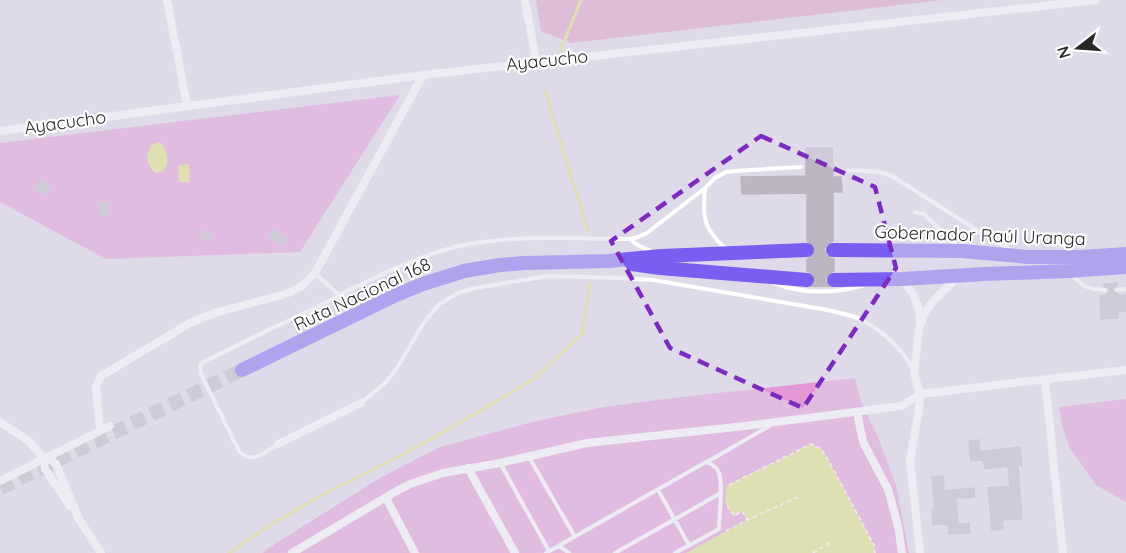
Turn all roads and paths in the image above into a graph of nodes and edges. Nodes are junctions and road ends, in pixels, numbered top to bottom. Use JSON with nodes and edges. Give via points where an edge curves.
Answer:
{"nodes":[{"id":1,"x":166,"y":0,"type":"edge"},
{"id":2,"x":525,"y":0,"type":"edge"},
{"id":3,"x":1096,"y":0,"type":"edge"},
{"id":4,"x":536,"y":61,"type":"junction"},
{"id":5,"x":423,"y":75,"type":"junction"},
{"id":6,"x":187,"y":105,"type":"junction"},
{"id":7,"x":0,"y":130,"type":"edge"},
{"id":8,"x":801,"y":167,"type":"dead end"},
{"id":9,"x":848,"y":170,"type":"dead end"},
{"id":10,"x":705,"y":189,"type":"junction"},
{"id":11,"x":915,"y":212,"type":"dead end"},
{"id":12,"x":630,"y":239,"type":"junction"},
{"id":13,"x":807,"y":250,"type":"tunnel mouth"},
{"id":14,"x":834,"y":250,"type":"tunnel mouth"},
{"id":15,"x":962,"y":251,"type":"junction"},
{"id":16,"x":730,"y":253,"type":"junction"},
{"id":17,"x":1126,"y":254,"type":"edge"},
{"id":18,"x":661,"y":256,"type":"junction"},
{"id":19,"x":1028,"y":257,"type":"junction"},
{"id":20,"x":609,"y":261,"type":"junction"},
{"id":21,"x":1126,"y":267,"type":"edge"},
{"id":22,"x":1069,"y":271,"type":"junction"},
{"id":23,"x":315,"y":273,"type":"junction"},
{"id":24,"x":752,"y":275,"type":"junction"},
{"id":25,"x":959,"y":275,"type":"junction"},
{"id":26,"x":902,"y":279,"type":"junction"},
{"id":27,"x":807,"y":280,"type":"tunnel mouth"},
{"id":28,"x":834,"y":280,"type":"tunnel mouth"},
{"id":29,"x":884,"y":280,"type":"junction"},
{"id":30,"x":1126,"y":289,"type":"edge"},
{"id":31,"x":1105,"y":290,"type":"dead end"},
{"id":32,"x":1117,"y":290,"type":"dead end"},
{"id":33,"x":339,"y":296,"type":"junction"},
{"id":34,"x":921,"y":324,"type":"junction"},
{"id":35,"x":242,"y":370,"type":"tunnel mouth"},
{"id":36,"x":1126,"y":370,"type":"edge"},
{"id":37,"x":914,"y":373,"type":"junction"},
{"id":38,"x":1046,"y":380,"type":"junction"},
{"id":39,"x":920,"y":394,"type":"junction"},
{"id":40,"x":361,"y":403,"type":"joint"},
{"id":41,"x":857,"y":412,"type":"junction"},
{"id":42,"x":0,"y":422,"type":"edge"},
{"id":43,"x":776,"y":422,"type":"junction"},
{"id":44,"x":110,"y":426,"type":"dead end"},
{"id":45,"x":100,"y":431,"type":"junction"},
{"id":46,"x":278,"y":444,"type":"joint"},
{"id":47,"x":529,"y":456,"type":"junction"},
{"id":48,"x":44,"y":459,"type":"junction"},
{"id":49,"x":706,"y":462,"type":"junction"},
{"id":50,"x":500,"y":463,"type":"junction"},
{"id":51,"x":468,"y":468,"type":"junction"},
{"id":52,"x":0,"y":481,"type":"edge"},
{"id":53,"x":726,"y":486,"type":"dead end"},
{"id":54,"x":658,"y":490,"type":"junction"},
{"id":55,"x":721,"y":493,"type":"junction"},
{"id":56,"x":801,"y":496,"type":"dead end"},
{"id":57,"x":386,"y":498,"type":"junction"},
{"id":58,"x":725,"y":502,"type":"dead end"},
{"id":59,"x":79,"y":519,"type":"junction"},
{"id":60,"x":674,"y":519,"type":"junction"},
{"id":61,"x":747,"y":520,"type":"junction"},
{"id":62,"x":727,"y":531,"type":"dead end"},
{"id":63,"x":575,"y":537,"type":"junction"},
{"id":64,"x":831,"y":542,"type":"dead end"},
{"id":65,"x":689,"y":545,"type":"junction"},
{"id":66,"x":559,"y":546,"type":"junction"},
{"id":67,"x":548,"y":552,"type":"edge"},
{"id":68,"x":100,"y":553,"type":"edge"},
{"id":69,"x":292,"y":553,"type":"edge"},
{"id":70,"x":415,"y":553,"type":"edge"},
{"id":71,"x":515,"y":553,"type":"edge"},
{"id":72,"x":569,"y":553,"type":"edge"},
{"id":73,"x":615,"y":553,"type":"edge"},
{"id":74,"x":675,"y":553,"type":"edge"},
{"id":75,"x":813,"y":553,"type":"edge"},
{"id":76,"x":875,"y":553,"type":"edge"},
{"id":77,"x":902,"y":553,"type":"edge"},
{"id":78,"x":920,"y":553,"type":"edge"},
{"id":79,"x":1063,"y":553,"type":"edge"}],
"edges":[{"from":1,"to":6,"type":"street"},
{"from":2,"to":4,"type":"street"},
{"from":3,"to":4,"type":"street","name":"Ayacucho"},
{"from":4,"to":5,"type":"street","name":"Ayacucho"},
{"from":5,"to":6,"type":"street","name":"Ayacucho"},
{"from":5,"to":23,"type":"street"},
{"from":6,"to":7,"type":"street","name":"Ayacucho"},
{"from":8,"to":10,"type":"lane","via":[[726,172]]},
{"from":9,"to":19,"type":"lane","via":[[892,176],[994,241]]},
{"from":10,"to":12,"type":"lane","via":[[647,233]]},
{"from":10,"to":16,"type":"lane","via":[[706,225]]},
{"from":11,"to":15,"type":"lane","via":[[924,214]]},
{"from":12,"to":18,"type":"lane"},
{"from":12,"to":33,"type":"lane","via":[[529,238],[458,247],[406,264]]},
{"from":13,"to":16,"type":"highway"},
{"from":14,"to":15,"type":"highway","name":"Gobernador Raúl Uranga"},
{"from":15,"to":19,"type":"highway","name":"Gobernador Raúl Uranga"},
{"from":16,"to":18,"type":"highway"},
{"from":17,"to":19,"type":"highway","name":"Gobernador Raúl Uranga"},
{"from":18,"to":20,"type":"highway"},
{"from":20,"to":24,"type":"highway"},
{"from":20,"to":35,"type":"highway","name":"Ruta Nacional 168","via":[[500,265],[448,275],[396,295]]},
{"from":21,"to":22,"type":"highway","name":"Gobernador Raúl Uranga"},
{"from":22,"to":25,"type":"highway","name":"Gobernador Raúl Uranga"},
{"from":22,"to":31,"type":"lane","via":[[1089,290]]},
{"from":23,"to":33,"type":"lane"},
{"from":23,"to":45,"type":"street","via":[[303,286],[286,294],[190,323],[101,376],[96,386]]},
{"from":24,"to":27,"type":"highway"},
{"from":24,"to":29,"type":"lane","via":[[804,291],[847,290]]},
{"from":25,"to":26,"type":"highway","name":"Gobernador Raúl Uranga"},
{"from":25,"to":34,"type":"street","via":[[933,299]]},
{"from":26,"to":29,"type":"highway","name":"Gobernador Raúl Uranga"},
{"from":26,"to":34,"type":"street","via":[[913,294]]},
{"from":28,"to":29,"type":"highway","name":"Gobernador Raúl Uranga"},
{"from":30,"to":32,"type":"lane"},
{"from":33,"to":46,"type":"lane","via":[[200,365],[243,456],[252,458]]},
{"from":34,"to":37,"type":"street"},
{"from":36,"to":38,"type":"street"},
{"from":37,"to":39,"type":"street"},
{"from":37,"to":40,"type":"lane","via":[[886,337],[848,315],[653,280],[548,276],[475,288],[447,298],[423,324],[386,382]]},
{"from":38,"to":39,"type":"street"},
{"from":38,"to":79,"type":"street"},
{"from":39,"to":41,"type":"street","via":[[902,406]]},
{"from":39,"to":78,"type":"street","via":[[910,460]]},
{"from":40,"to":46,"type":"street"},
{"from":41,"to":43,"type":"street"},
{"from":41,"to":77,"type":"street","via":[[863,442],[888,489]]},
{"from":42,"to":48,"type":"street","via":[[29,441]]},
{"from":43,"to":47,"type":"street","via":[[587,443]]},
{"from":43,"to":49,"type":"lane"},
{"from":44,"to":45,"type":"street"},
{"from":45,"to":48,"type":"street"},
{"from":47,"to":50,"type":"street"},
{"from":47,"to":63,"type":"lane"},
{"from":48,"to":52,"type":"street"},
{"from":48,"to":59,"type":"street","via":[[45,469]]},
{"from":48,"to":59,"type":"street","via":[[56,464]]},
{"from":49,"to":54,"type":"lane"},
{"from":49,"to":55,"type":"lane","via":[[718,469]]},
{"from":50,"to":51,"type":"street"},
{"from":50,"to":67,"type":"lane"},
{"from":51,"to":57,"type":"street","via":[[410,484]]},
{"from":51,"to":71,"type":"street"},
{"from":53,"to":76,"type":"path","via":[[811,444],[820,448]]},
{"from":54,"to":60,"type":"lane"},
{"from":54,"to":63,"type":"lane"},
{"from":55,"to":60,"type":"lane"},
{"from":55,"to":65,"type":"lane","via":[[719,529]]},
{"from":56,"to":61,"type":"path"},
{"from":57,"to":69,"type":"street"},
{"from":57,"to":70,"type":"street"},
{"from":58,"to":61,"type":"path","via":[[734,516],[742,511]]},
{"from":59,"to":68,"type":"street"},
{"from":60,"to":65,"type":"lane"},
{"from":60,"to":73,"type":"lane"},
{"from":61,"to":62,"type":"path"},
{"from":63,"to":66,"type":"lane"},
{"from":64,"to":75,"type":"path"},
{"from":65,"to":74,"type":"lane"},
{"from":66,"to":67,"type":"lane"},
{"from":66,"to":72,"type":"lane"}]}
